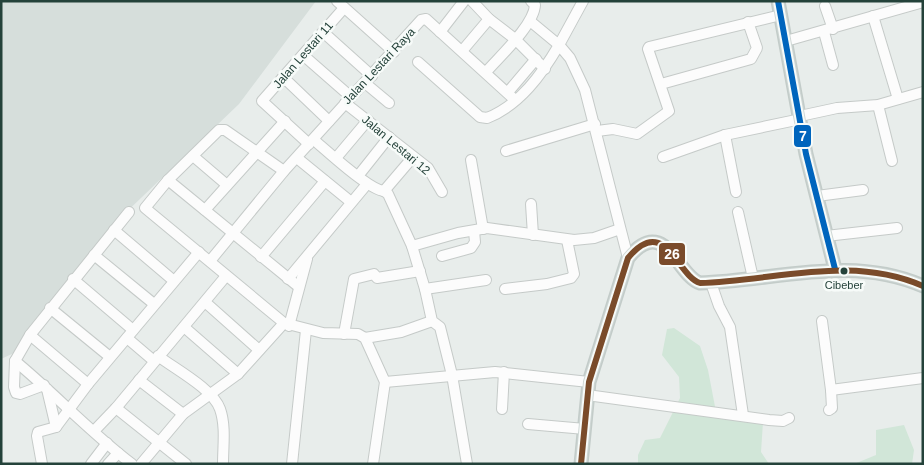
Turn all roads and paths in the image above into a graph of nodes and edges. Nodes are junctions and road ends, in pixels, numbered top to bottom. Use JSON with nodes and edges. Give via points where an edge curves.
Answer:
{"nodes":[{"id":1,"x":464,"y":1,"type":"edge"},
{"id":2,"x":472,"y":1,"type":"edge"},
{"id":3,"x":531,"y":1,"type":"edge"},
{"id":4,"x":583,"y":1,"type":"edge"},
{"id":5,"x":778,"y":1,"type":"edge"},
{"id":6,"x":923,"y":2,"type":"edge"},
{"id":7,"x":340,"y":5,"type":"edge"},
{"id":8,"x":896,"y":5,"type":"edge"},
{"id":9,"x":826,"y":6,"type":"dead end"},
{"id":10,"x":781,"y":15,"type":"junction"},
{"id":11,"x":873,"y":16,"type":"junction"},
{"id":12,"x":490,"y":19,"type":"junction"},
{"id":13,"x":530,"y":21,"type":"junction"},
{"id":14,"x":748,"y":22,"type":"junction"},
{"id":15,"x":828,"y":30,"type":"junction"},
{"id":16,"x":323,"y":32,"type":"junction"},
{"id":17,"x":440,"y":32,"type":"junction"},
{"id":18,"x":515,"y":38,"type":"junction"},
{"id":19,"x":786,"y":41,"type":"junction"},
{"id":20,"x":559,"y":45,"type":"junction"},
{"id":21,"x":462,"y":51,"type":"junction"},
{"id":22,"x":394,"y":52,"type":"junction"},
{"id":23,"x":303,"y":55,"type":"junction"},
{"id":24,"x":536,"y":59,"type":"junction"},
{"id":25,"x":418,"y":62,"type":"dead end"},
{"id":26,"x":833,"y":65,"type":"dead end"},
{"id":27,"x":545,"y":69,"type":"junction"},
{"id":28,"x":486,"y":72,"type":"junction"},
{"id":29,"x":283,"y":77,"type":"junction"},
{"id":30,"x":369,"y":79,"type":"junction"},
{"id":31,"x":661,"y":84,"type":"junction"},
{"id":32,"x":923,"y":92,"type":"edge"},
{"id":33,"x":513,"y":97,"type":"junction"},
{"id":34,"x":898,"y":99,"type":"junction"},
{"id":35,"x":348,"y":100,"type":"junction"},
{"id":36,"x":389,"y":103,"type":"dead end"},
{"id":37,"x":878,"y":105,"type":"junction"},
{"id":38,"x":801,"y":118,"type":"junction"},
{"id":39,"x":368,"y":120,"type":"junction"},
{"id":40,"x":285,"y":121,"type":"junction"},
{"id":41,"x":329,"y":121,"type":"junction"},
{"id":42,"x":596,"y":127,"type":"junction"},
{"id":43,"x":725,"y":135,"type":"junction"},
{"id":44,"x":389,"y":137,"type":"junction"},
{"id":45,"x":311,"y":142,"type":"junction"},
{"id":46,"x":506,"y":151,"type":"dead end"},
{"id":47,"x":256,"y":153,"type":"junction"},
{"id":48,"x":193,"y":156,"type":"junction"},
{"id":49,"x":413,"y":156,"type":"junction"},
{"id":50,"x":663,"y":157,"type":"dead end"},
{"id":51,"x":297,"y":158,"type":"junction"},
{"id":52,"x":336,"y":158,"type":"junction"},
{"id":53,"x":471,"y":160,"type":"dead end"},
{"id":54,"x":892,"y":161,"type":"dead end"},
{"id":55,"x":284,"y":171,"type":"junction"},
{"id":56,"x":358,"y":176,"type":"junction"},
{"id":57,"x":168,"y":180,"type":"junction"},
{"id":58,"x":325,"y":181,"type":"junction"},
{"id":59,"x":367,"y":184,"type":"junction"},
{"id":60,"x":227,"y":185,"type":"junction"},
{"id":61,"x":863,"y":190,"type":"dead end"},
{"id":62,"x":384,"y":191,"type":"junction"},
{"id":63,"x":442,"y":192,"type":"dead end"},
{"id":64,"x":736,"y":192,"type":"dead end"},
{"id":65,"x":817,"y":196,"type":"junction"},
{"id":66,"x":351,"y":202,"type":"junction"},
{"id":67,"x":531,"y":204,"type":"dead end"},
{"id":68,"x":205,"y":210,"type":"junction"},
{"id":69,"x":128,"y":212,"type":"dead end"},
{"id":70,"x":738,"y":212,"type":"dead end"},
{"id":71,"x":897,"y":228,"type":"dead end"},
{"id":72,"x":620,"y":229,"type":"junction"},
{"id":73,"x":114,"y":230,"type":"junction"},
{"id":74,"x":479,"y":230,"type":"junction"},
{"id":75,"x":232,"y":234,"type":"junction"},
{"id":76,"x":533,"y":235,"type":"junction"},
{"id":77,"x":826,"y":236,"type":"junction"},
{"id":78,"x":566,"y":240,"type":"junction"},
{"id":79,"x":412,"y":246,"type":"junction"},
{"id":80,"x":199,"y":252,"type":"junction"},
{"id":81,"x":94,"y":255,"type":"junction"},
{"id":82,"x":261,"y":256,"type":"junction"},
{"id":83,"x":308,"y":256,"type":"junction"},
{"id":84,"x":442,"y":256,"type":"dead end"},
{"id":85,"x":628,"y":258,"type":"junction"},
{"id":86,"x":210,"y":260,"type":"junction"},
{"id":87,"x":835,"y":269,"type":"junction"},
{"id":88,"x":420,"y":271,"type":"junction"},
{"id":89,"x":226,"y":276,"type":"junction"},
{"id":90,"x":753,"y":278,"type":"junction"},
{"id":91,"x":288,"y":279,"type":"junction"},
{"id":92,"x":73,"y":280,"type":"junction"},
{"id":93,"x":486,"y":280,"type":"dead end"},
{"id":94,"x":174,"y":281,"type":"junction"},
{"id":95,"x":711,"y":283,"type":"junction"},
{"id":96,"x":923,"y":286,"type":"edge"},
{"id":97,"x":299,"y":287,"type":"junction"},
{"id":98,"x":425,"y":289,"type":"junction"},
{"id":99,"x":505,"y":289,"type":"dead end"},
{"id":100,"x":204,"y":302,"type":"junction"},
{"id":101,"x":154,"y":304,"type":"junction"},
{"id":102,"x":50,"y":308,"type":"junction"},
{"id":103,"x":432,"y":321,"type":"junction"},
{"id":104,"x":822,"y":321,"type":"dead end"},
{"id":105,"x":286,"y":324,"type":"junction"},
{"id":106,"x":184,"y":327,"type":"junction"},
{"id":107,"x":306,"y":330,"type":"junction"},
{"id":108,"x":130,"y":334,"type":"junction"},
{"id":109,"x":344,"y":334,"type":"junction"},
{"id":110,"x":30,"y":335,"type":"junction"},
{"id":111,"x":365,"y":338,"type":"junction"},
{"id":112,"x":259,"y":350,"type":"junction"},
{"id":113,"x":110,"y":357,"type":"junction"},
{"id":114,"x":156,"y":358,"type":"junction"},
{"id":115,"x":15,"y":361,"type":"junction"},
{"id":116,"x":504,"y":372,"type":"junction"},
{"id":117,"x":238,"y":374,"type":"junction"},
{"id":118,"x":452,"y":375,"type":"junction"},
{"id":119,"x":923,"y":378,"type":"edge"},
{"id":120,"x":139,"y":380,"type":"junction"},
{"id":121,"x":385,"y":382,"type":"junction"},
{"id":122,"x":88,"y":384,"type":"junction"},
{"id":123,"x":46,"y":387,"type":"junction"},
{"id":124,"x":588,"y":389,"type":"junction"},
{"id":125,"x":831,"y":390,"type":"junction"},
{"id":126,"x":209,"y":393,"type":"junction"},
{"id":127,"x":116,"y":408,"type":"junction"},
{"id":128,"x":502,"y":409,"type":"dead end"},
{"id":129,"x":67,"y":410,"type":"junction"},
{"id":130,"x":829,"y":410,"type":"dead end"},
{"id":131,"x":183,"y":414,"type":"junction"},
{"id":132,"x":743,"y":415,"type":"junction"},
{"id":133,"x":789,"y":418,"type":"dead end"},
{"id":134,"x":528,"y":424,"type":"dead end"},
{"id":135,"x":56,"y":427,"type":"junction"},
{"id":136,"x":585,"y":430,"type":"junction"},
{"id":137,"x":94,"y":431,"type":"junction"},
{"id":138,"x":159,"y":442,"type":"junction"},
{"id":139,"x":107,"y":443,"type":"junction"},
{"id":140,"x":118,"y":453,"type":"junction"},
{"id":141,"x":42,"y":464,"type":"edge"},
{"id":142,"x":91,"y":464,"type":"edge"},
{"id":143,"x":108,"y":464,"type":"edge"},
{"id":144,"x":132,"y":464,"type":"edge"},
{"id":145,"x":141,"y":464,"type":"edge"},
{"id":146,"x":186,"y":464,"type":"edge"},
{"id":147,"x":223,"y":464,"type":"edge"},
{"id":148,"x":292,"y":464,"type":"edge"},
{"id":149,"x":373,"y":464,"type":"edge"},
{"id":150,"x":467,"y":464,"type":"edge"},
{"id":151,"x":581,"y":464,"type":"edge"}],
"edges":[{"from":1,"to":17,"type":"street"},
{"from":2,"to":12,"type":"street"},
{"from":3,"to":13,"type":"street","via":[[534,10]]},
{"from":4,"to":20,"type":"street"},
{"from":5,"to":10,"type":"main road"},
{"from":6,"to":8,"type":"street"},
{"from":7,"to":16,"type":"street","name":"Jalan Lestari 11"},
{"from":7,"to":22,"type":"street"},
{"from":8,"to":11,"type":"street"},
{"from":9,"to":15,"type":"street"},
{"from":10,"to":14,"type":"street"},
{"from":10,"to":19,"type":"main road"},
{"from":11,"to":15,"type":"street"},
{"from":11,"to":34,"type":"street"},
{"from":12,"to":18,"type":"street"},
{"from":12,"to":21,"type":"street"},
{"from":13,"to":18,"type":"street"},
{"from":13,"to":20,"type":"street"},
{"from":14,"to":31,"type":"street","via":[[757,48],[751,59]]},
{"from":14,"to":31,"type":"street","via":[[649,47]]},
{"from":15,"to":19,"type":"street"},
{"from":15,"to":26,"type":"street"},
{"from":16,"to":23,"type":"street","name":"Jalan Lestari 11"},
{"from":16,"to":30,"type":"street"},
{"from":17,"to":21,"type":"street","name":"Jalan Lestari Raya"},
{"from":17,"to":22,"type":"street","name":"Jalan Lestari Raya","via":[[426,19],[421,20]]},
{"from":18,"to":24,"type":"street"},
{"from":18,"to":28,"type":"street"},
{"from":19,"to":38,"type":"main road"},
{"from":20,"to":27,"type":"street"},
{"from":20,"to":42,"type":"street","via":[[570,58],[580,79]]},
{"from":21,"to":28,"type":"street","name":"Jalan Lestari Raya"},
{"from":22,"to":30,"type":"street","name":"Jalan Lestari Raya"},
{"from":23,"to":29,"type":"street","name":"Jalan Lestari 11"},
{"from":23,"to":35,"type":"street","name":"Jalan Lestari 12"},
{"from":24,"to":27,"type":"street"},
{"from":24,"to":33,"type":"street"},
{"from":25,"to":33,"type":"street","via":[[480,117],[492,116]]},
{"from":27,"to":33,"type":"street","via":[[537,81]]},
{"from":28,"to":33,"type":"street","name":"Jalan Lestari Raya"},
{"from":29,"to":40,"type":"street","name":"Jalan Lestari 11","via":[[262,102]]},
{"from":29,"to":41,"type":"street"},
{"from":30,"to":35,"type":"street","name":"Jalan Lestari Raya"},
{"from":30,"to":36,"type":"street"},
{"from":31,"to":42,"type":"street","via":[[670,109],[637,134]]},
{"from":32,"to":34,"type":"street"},
{"from":34,"to":37,"type":"street"},
{"from":35,"to":39,"type":"street","name":"Jalan Lestari 12"},
{"from":35,"to":41,"type":"street","name":"Jalan Lestari Raya"},
{"from":37,"to":38,"type":"street","via":[[837,108]]},
{"from":37,"to":54,"type":"street"},
{"from":38,"to":43,"type":"street"},
{"from":38,"to":65,"type":"main road"},
{"from":39,"to":44,"type":"street","name":"Jalan Lestari 12"},
{"from":39,"to":52,"type":"street"},
{"from":40,"to":45,"type":"street"},
{"from":40,"to":47,"type":"street"},
{"from":41,"to":45,"type":"street","name":"Jalan Lestari Raya"},
{"from":42,"to":46,"type":"street"},
{"from":42,"to":72,"type":"street"},
{"from":43,"to":50,"type":"street"},
{"from":43,"to":64,"type":"street"},
{"from":44,"to":49,"type":"street","name":"Jalan Lestari 12"},
{"from":44,"to":56,"type":"street"},
{"from":45,"to":51,"type":"street","name":"Jalan Lestari Raya"},
{"from":45,"to":52,"type":"street"},
{"from":47,"to":48,"type":"street","via":[[222,130]]},
{"from":47,"to":55,"type":"street"},
{"from":47,"to":60,"type":"street"},
{"from":48,"to":57,"type":"street"},
{"from":48,"to":60,"type":"street"},
{"from":49,"to":62,"type":"street"},
{"from":49,"to":63,"type":"street","name":"Jalan Lestari 12","via":[[428,168]]},
{"from":51,"to":55,"type":"street","name":"Jalan Lestari Raya"},
{"from":51,"to":58,"type":"street"},
{"from":52,"to":56,"type":"street"},
{"from":53,"to":74,"type":"street"},
{"from":55,"to":75,"type":"street","name":"Jalan Lestari Raya"},
{"from":56,"to":59,"type":"street"},
{"from":57,"to":68,"type":"street"},
{"from":57,"to":80,"type":"street","via":[[145,208]]},
{"from":58,"to":66,"type":"street"},
{"from":58,"to":82,"type":"street"},
{"from":59,"to":62,"type":"street"},
{"from":59,"to":66,"type":"street"},
{"from":60,"to":68,"type":"street"},
{"from":61,"to":65,"type":"street"},
{"from":62,"to":79,"type":"street"},
{"from":65,"to":77,"type":"main road"},
{"from":66,"to":83,"type":"street"},
{"from":67,"to":76,"type":"street"},
{"from":68,"to":75,"type":"street"},
{"from":69,"to":73,"type":"street"},
{"from":70,"to":90,"type":"street"},
{"from":71,"to":77,"type":"street"},
{"from":72,"to":78,"type":"street","via":[[594,238]]},
{"from":72,"to":85,"type":"street"},
{"from":73,"to":81,"type":"street"},
{"from":73,"to":94,"type":"street"},
{"from":74,"to":76,"type":"street"},
{"from":74,"to":79,"type":"street"},
{"from":74,"to":84,"type":"street","via":[[471,248]]},
{"from":75,"to":82,"type":"street"},
{"from":75,"to":86,"type":"street","name":"Jalan Lestari Raya"},
{"from":76,"to":78,"type":"street"},
{"from":77,"to":87,"type":"main road"},
{"from":78,"to":99,"type":"street","via":[[574,274],[571,278]]},
{"from":79,"to":88,"type":"street"},
{"from":80,"to":86,"type":"street"},
{"from":80,"to":94,"type":"street"},
{"from":81,"to":92,"type":"street"},
{"from":81,"to":101,"type":"street"},
{"from":82,"to":91,"type":"street"},
{"from":83,"to":91,"type":"street"},
{"from":83,"to":97,"type":"street"},
{"from":85,"to":95,"type":"main road","via":[[642,245],[660,245],[675,255],[693,280]]},
{"from":85,"to":124,"type":"main road"},
{"from":86,"to":89,"type":"street"},
{"from":87,"to":90,"type":"main road"},
{"from":87,"to":96,"type":"main road","via":[[876,273]]},
{"from":88,"to":98,"type":"street"},
{"from":88,"to":109,"type":"street","via":[[378,278],[374,274],[354,279]]},
{"from":89,"to":100,"type":"street"},
{"from":89,"to":105,"type":"street"},
{"from":90,"to":95,"type":"main road"},
{"from":91,"to":97,"type":"street"},
{"from":92,"to":102,"type":"street"},
{"from":92,"to":108,"type":"street"},
{"from":93,"to":98,"type":"street"},
{"from":94,"to":101,"type":"street"},
{"from":95,"to":132,"type":"street","via":[[730,327]]},
{"from":97,"to":105,"type":"street"},
{"from":98,"to":103,"type":"street"},
{"from":100,"to":106,"type":"street"},
{"from":100,"to":112,"type":"street"},
{"from":101,"to":108,"type":"street"},
{"from":102,"to":110,"type":"street"},
{"from":102,"to":113,"type":"street"},
{"from":103,"to":111,"type":"street","via":[[402,332]]},
{"from":103,"to":118,"type":"street","via":[[440,327]]},
{"from":104,"to":125,"type":"street"},
{"from":105,"to":107,"type":"street"},
{"from":105,"to":112,"type":"street"},
{"from":106,"to":114,"type":"street"},
{"from":106,"to":117,"type":"street"},
{"from":107,"to":109,"type":"street"},
{"from":107,"to":148,"type":"street"},
{"from":108,"to":113,"type":"street"},
{"from":108,"to":114,"type":"street"},
{"from":109,"to":111,"type":"street","via":[[358,334]]},
{"from":110,"to":115,"type":"street"},
{"from":110,"to":122,"type":"street"},
{"from":111,"to":121,"type":"street"},
{"from":112,"to":117,"type":"street"},
{"from":113,"to":122,"type":"street"},
{"from":114,"to":120,"type":"street"},
{"from":114,"to":126,"type":"street"},
{"from":115,"to":123,"type":"street"},
{"from":115,"to":123,"type":"street","via":[[16,393]]},
{"from":116,"to":118,"type":"street"},
{"from":116,"to":124,"type":"street"},
{"from":116,"to":128,"type":"street"},
{"from":117,"to":126,"type":"street"},
{"from":118,"to":121,"type":"street"},
{"from":118,"to":150,"type":"street"},
{"from":119,"to":125,"type":"street"},
{"from":120,"to":127,"type":"street"},
{"from":120,"to":131,"type":"street"},
{"from":121,"to":149,"type":"street"},
{"from":122,"to":129,"type":"street"},
{"from":123,"to":129,"type":"street"},
{"from":123,"to":135,"type":"street"},
{"from":124,"to":132,"type":"street"},
{"from":124,"to":136,"type":"main road"},
{"from":125,"to":130,"type":"street","via":[[832,408]]},
{"from":126,"to":131,"type":"street"},
{"from":126,"to":147,"type":"street","via":[[220,410]]},
{"from":127,"to":137,"type":"street"},
{"from":127,"to":138,"type":"street"},
{"from":129,"to":135,"type":"street"},
{"from":129,"to":137,"type":"street"},
{"from":131,"to":138,"type":"street"},
{"from":132,"to":133,"type":"street","via":[[783,421]]},
{"from":134,"to":136,"type":"street"},
{"from":135,"to":141,"type":"street","via":[[38,432]]},
{"from":136,"to":151,"type":"main road"},
{"from":137,"to":139,"type":"street"},
{"from":138,"to":145,"type":"street"},
{"from":138,"to":146,"type":"street"},
{"from":139,"to":140,"type":"street"},
{"from":139,"to":142,"type":"street"},
{"from":140,"to":143,"type":"street"},
{"from":140,"to":144,"type":"street"}]}
